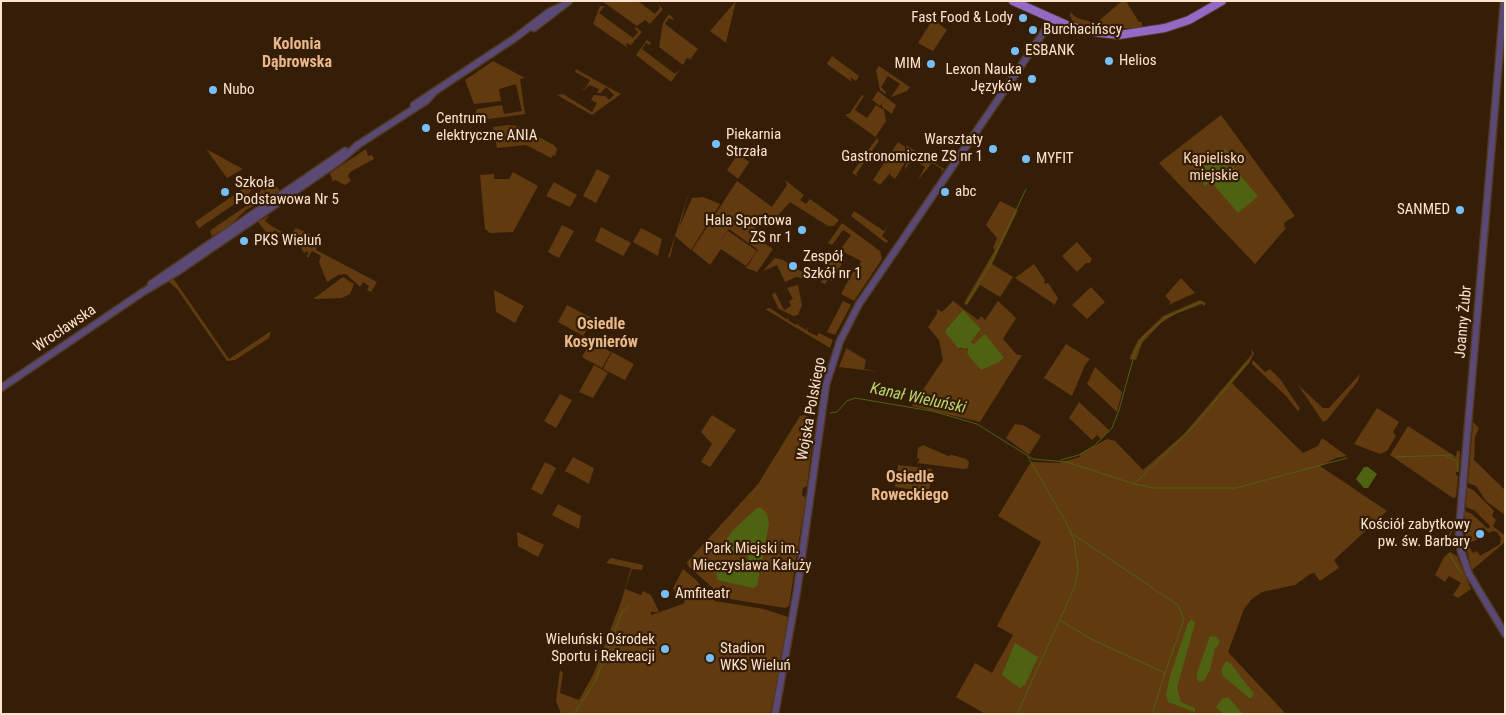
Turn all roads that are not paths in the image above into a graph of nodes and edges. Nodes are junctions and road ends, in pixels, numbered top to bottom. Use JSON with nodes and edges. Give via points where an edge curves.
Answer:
{"nodes":[{"id":1,"x":1013,"y":1,"type":"edge"},
{"id":2,"x":1222,"y":1,"type":"edge"},
{"id":3,"x":1504,"y":1,"type":"edge"},
{"id":4,"x":567,"y":3,"type":"edge"},
{"id":5,"x":1052,"y":20,"type":"junction"},
{"id":6,"x":358,"y":145,"type":"junction"},
{"id":7,"x":143,"y":292,"type":"junction"},
{"id":8,"x":1,"y":388,"type":"edge"},
{"id":9,"x":1505,"y":634,"type":"edge"},
{"id":10,"x":775,"y":714,"type":"edge"}],
"edges":[{"from":1,"to":5,"type":"main road"},
{"from":2,"to":5,"type":"main road","via":[[1176,25],[1135,34],[1100,33]]},
{"from":3,"to":9,"type":"street","name":"Joanny Żubr","via":[[1459,534],[1469,574]]},
{"from":4,"to":6,"type":"street","via":[[434,92],[426,102]]},
{"from":5,"to":10,"type":"street","name":"Wojska Polskiego","via":[[859,304],[840,340],[825,392],[797,591]]},
{"from":6,"to":7,"type":"street","name":"Wrocławska","via":[[171,276]]},
{"from":6,"to":7,"type":"street","name":"Wrocławska","via":[[187,258]]},
{"from":7,"to":8,"type":"street","name":"Wrocławska"}]}
